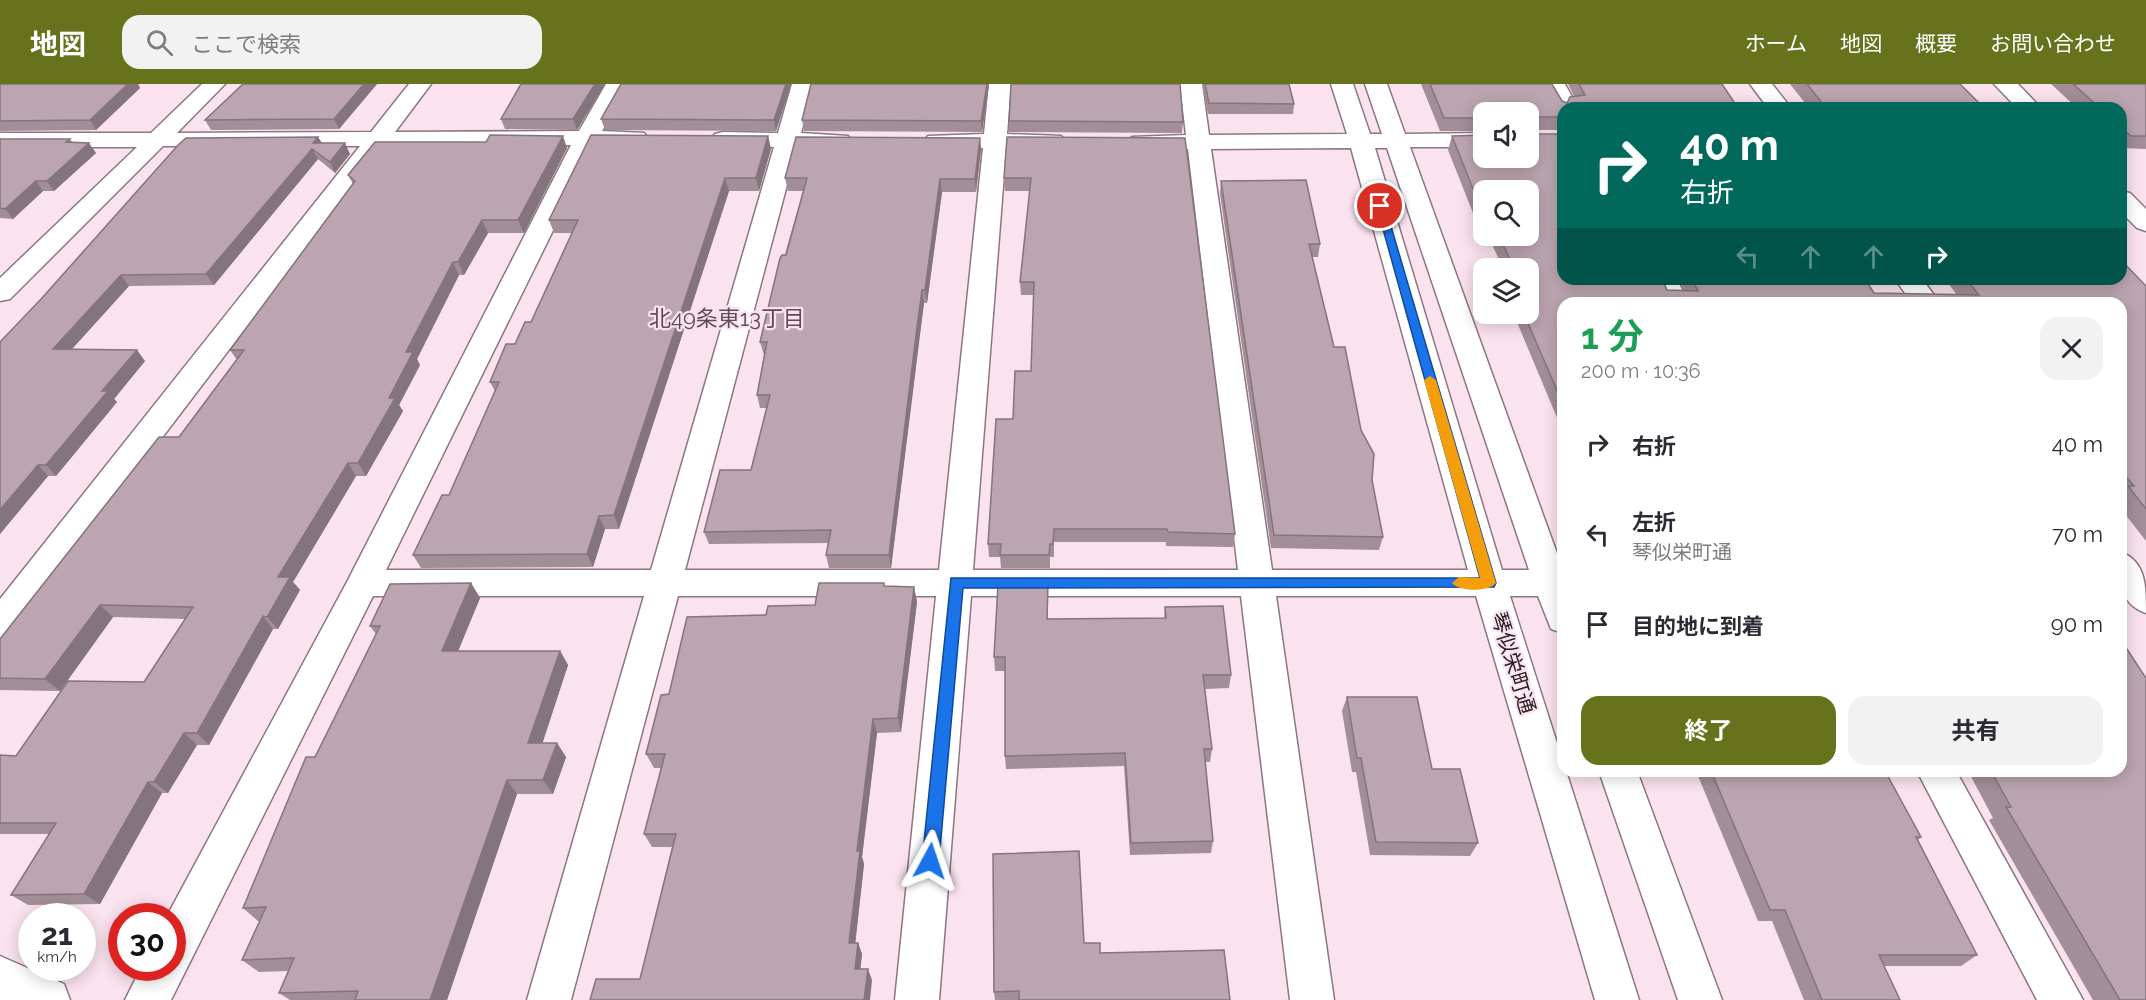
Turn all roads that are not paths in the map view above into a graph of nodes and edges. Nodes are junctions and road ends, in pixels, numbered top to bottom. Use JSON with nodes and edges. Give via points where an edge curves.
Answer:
{"nodes":[{"id":1,"x":214,"y":84,"type":"edge"},
{"id":2,"x":420,"y":84,"type":"edge"},
{"id":3,"x":617,"y":84,"type":"edge"},
{"id":4,"x":803,"y":84,"type":"edge"},
{"id":5,"x":1000,"y":84,"type":"edge"},
{"id":6,"x":1191,"y":84,"type":"edge"},
{"id":7,"x":1342,"y":84,"type":"edge"},
{"id":8,"x":1376,"y":84,"type":"edge"},
{"id":9,"x":1554,"y":84,"type":"edge"},
{"id":10,"x":1761,"y":84,"type":"edge"},
{"id":11,"x":2005,"y":84,"type":"edge"},
{"id":12,"x":1564,"y":102,"type":"edge"},
{"id":13,"x":1775,"y":102,"type":"edge"},
{"id":14,"x":2024,"y":102,"type":"edge"},
{"id":15,"x":587,"y":137,"type":"junction"},
{"id":16,"x":158,"y":138,"type":"junction"},
{"id":17,"x":379,"y":138,"type":"junction"},
{"id":18,"x":658,"y":138,"type":"edge"},
{"id":19,"x":705,"y":139,"type":"edge"},
{"id":20,"x":0,"y":140,"type":"edge"},
{"id":21,"x":1473,"y":140,"type":"edge"},
{"id":22,"x":787,"y":141,"type":"junction"},
{"id":23,"x":868,"y":141,"type":"edge"},
{"id":24,"x":914,"y":141,"type":"edge"},
{"id":25,"x":994,"y":141,"type":"junction"},
{"id":26,"x":1074,"y":141,"type":"edge"},
{"id":27,"x":1361,"y":141,"type":"junction"},
{"id":28,"x":1396,"y":141,"type":"junction"},
{"id":29,"x":1120,"y":142,"type":"edge"},
{"id":30,"x":1199,"y":142,"type":"junction"},
{"id":31,"x":2127,"y":204,"type":"edge"},
{"id":32,"x":2146,"y":223,"type":"edge"},
{"id":33,"x":0,"y":293,"type":"edge"},
{"id":34,"x":664,"y":582,"type":"junction"},
{"id":35,"x":956,"y":582,"type":"junction"},
{"id":36,"x":1256,"y":582,"type":"junction"},
{"id":37,"x":363,"y":583,"type":"junction"},
{"id":38,"x":1489,"y":583,"type":"junction"},
{"id":39,"x":1557,"y":583,"type":"edge"},
{"id":40,"x":0,"y":625,"type":"edge"},
{"id":41,"x":1620,"y":777,"type":"edge"},
{"id":42,"x":1939,"y":777,"type":"edge"},
{"id":43,"x":186,"y":924,"type":"edge"},
{"id":44,"x":0,"y":978,"type":"edge"},
{"id":45,"x":157,"y":981,"type":"edge"},
{"id":46,"x":48,"y":1000,"type":"edge"},
{"id":47,"x":147,"y":1000,"type":"edge"},
{"id":48,"x":549,"y":1000,"type":"edge"},
{"id":49,"x":917,"y":1000,"type":"edge"},
{"id":50,"x":1312,"y":1000,"type":"edge"},
{"id":51,"x":1617,"y":1000,"type":"edge"},
{"id":52,"x":1700,"y":1000,"type":"edge"},
{"id":53,"x":2061,"y":1000,"type":"edge"}],
"edges":[{"from":1,"to":16,"type":"street"},
{"from":2,"to":17,"type":"street"},
{"from":3,"to":15,"type":"street"},
{"from":4,"to":22,"type":"street"},
{"from":5,"to":25,"type":"street"},
{"from":6,"to":30,"type":"street"},
{"from":7,"to":27,"type":"street","name":"琴似栄町通"},
{"from":8,"to":28,"type":"street"},
{"from":9,"to":12,"type":"street"},
{"from":10,"to":13,"type":"street"},
{"from":11,"to":14,"type":"street"},
{"from":15,"to":17,"type":"street"},
{"from":15,"to":18,"type":"street"},
{"from":15,"to":37,"type":"street"},
{"from":16,"to":17,"type":"street"},
{"from":16,"to":20,"type":"street"},
{"from":16,"to":33,"type":"street"},
{"from":17,"to":40,"type":"street"},
{"from":19,"to":22,"type":"street"},
{"from":21,"to":28,"type":"street"},
{"from":22,"to":23,"type":"street"},
{"from":22,"to":34,"type":"street"},
{"from":24,"to":25,"type":"street"},
{"from":25,"to":26,"type":"street"},
{"from":25,"to":35,"type":"street"},
{"from":27,"to":28,"type":"street"},
{"from":27,"to":30,"type":"street"},
{"from":27,"to":38,"type":"street","name":"琴似栄町通"},
{"from":28,"to":39,"type":"street"},
{"from":29,"to":30,"type":"street"},
{"from":30,"to":36,"type":"street"},
{"from":31,"to":32,"type":"street"},
{"from":34,"to":35,"type":"street"},
{"from":34,"to":37,"type":"street"},
{"from":34,"to":48,"type":"street"},
{"from":35,"to":36,"type":"street"},
{"from":35,"to":49,"type":"street"},
{"from":36,"to":38,"type":"street"},
{"from":36,"to":50,"type":"street"},
{"from":37,"to":43,"type":"street"},
{"from":38,"to":39,"type":"street"},
{"from":38,"to":51,"type":"street","name":"琴似栄町通"},
{"from":41,"to":52,"type":"street"},
{"from":42,"to":53,"type":"street"},
{"from":44,"to":46,"type":"street"},
{"from":45,"to":47,"type":"street"}]}
